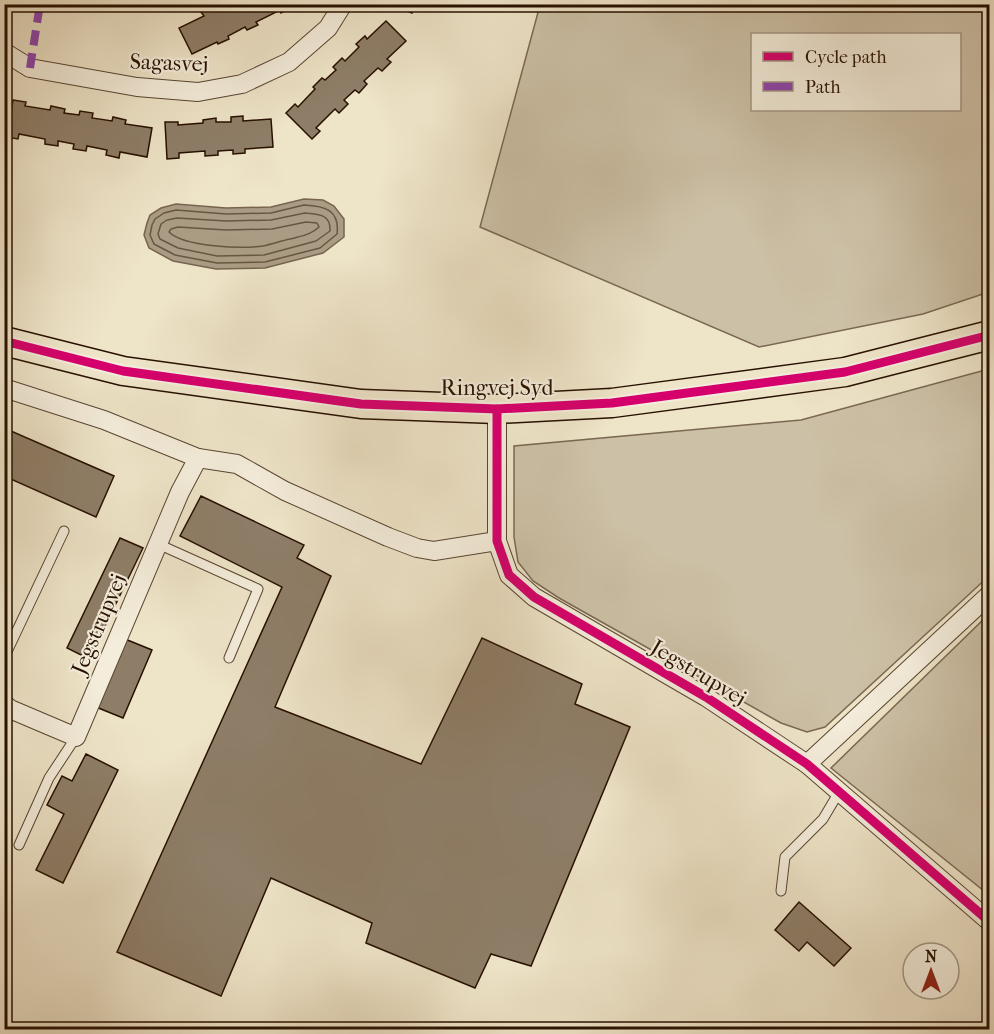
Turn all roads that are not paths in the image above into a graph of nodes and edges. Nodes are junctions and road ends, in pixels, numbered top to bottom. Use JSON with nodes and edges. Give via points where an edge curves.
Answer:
{"nodes":[{"id":1,"x":343,"y":4,"type":"edge"},
{"id":2,"x":4,"y":52,"type":"edge"},
{"id":3,"x":990,"y":335,"type":"edge"},
{"id":4,"x":4,"y":341,"type":"edge"},
{"id":5,"x":4,"y":388,"type":"edge"},
{"id":6,"x":497,"y":409,"type":"junction"},
{"id":7,"x":198,"y":458,"type":"junction"},
{"id":8,"x":64,"y":531,"type":"dead end"},
{"id":9,"x":497,"y":541,"type":"junction"},
{"id":10,"x":158,"y":544,"type":"junction"},
{"id":11,"x":990,"y":594,"type":"edge"},
{"id":12,"x":4,"y":658,"type":"edge"},
{"id":13,"x":229,"y":658,"type":"dead end"},
{"id":14,"x":4,"y":704,"type":"edge"},
{"id":15,"x":76,"y":737,"type":"junction"},
{"id":16,"x":807,"y":764,"type":"junction"},
{"id":17,"x":839,"y":792,"type":"junction"},
{"id":18,"x":20,"y":845,"type":"dead end"},
{"id":19,"x":781,"y":891,"type":"dead end"},
{"id":20,"x":990,"y":922,"type":"edge"}],
"edges":[{"from":1,"to":2,"type":"street","name":"Sagasvej","via":[[328,28],[289,62],[242,84],[198,92],[137,87],[30,68]]},
{"from":3,"to":6,"type":"main road","name":"Ringvej Syd","via":[[845,372],[612,403]]},
{"from":4,"to":6,"type":"main road","name":"Ringvej Syd","via":[[123,371],[361,404]]},
{"from":5,"to":7,"type":"street","via":[[104,420]]},
{"from":6,"to":9,"type":"street","name":"Jegstrupvej"},
{"from":7,"to":9,"type":"street","via":[[237,465],[285,491],[417,548],[434,551]]},
{"from":7,"to":10,"type":"street","name":"Jegstrupvej"},
{"from":8,"to":12,"type":"lane"},
{"from":9,"to":16,"type":"street","name":"Jegstrupvej","via":[[509,575],[534,597],[706,697]]},
{"from":10,"to":13,"type":"lane","via":[[258,589]]},
{"from":10,"to":15,"type":"street","name":"Jegstrupvej"},
{"from":11,"to":16,"type":"street"},
{"from":14,"to":15,"type":"street"},
{"from":15,"to":18,"type":"lane","via":[[49,778]]},
{"from":16,"to":17,"type":"street","name":"Jegstrupvej"},
{"from":17,"to":19,"type":"lane","via":[[823,819],[785,856]]},
{"from":17,"to":20,"type":"street","name":"Jegstrupvej"}]}
